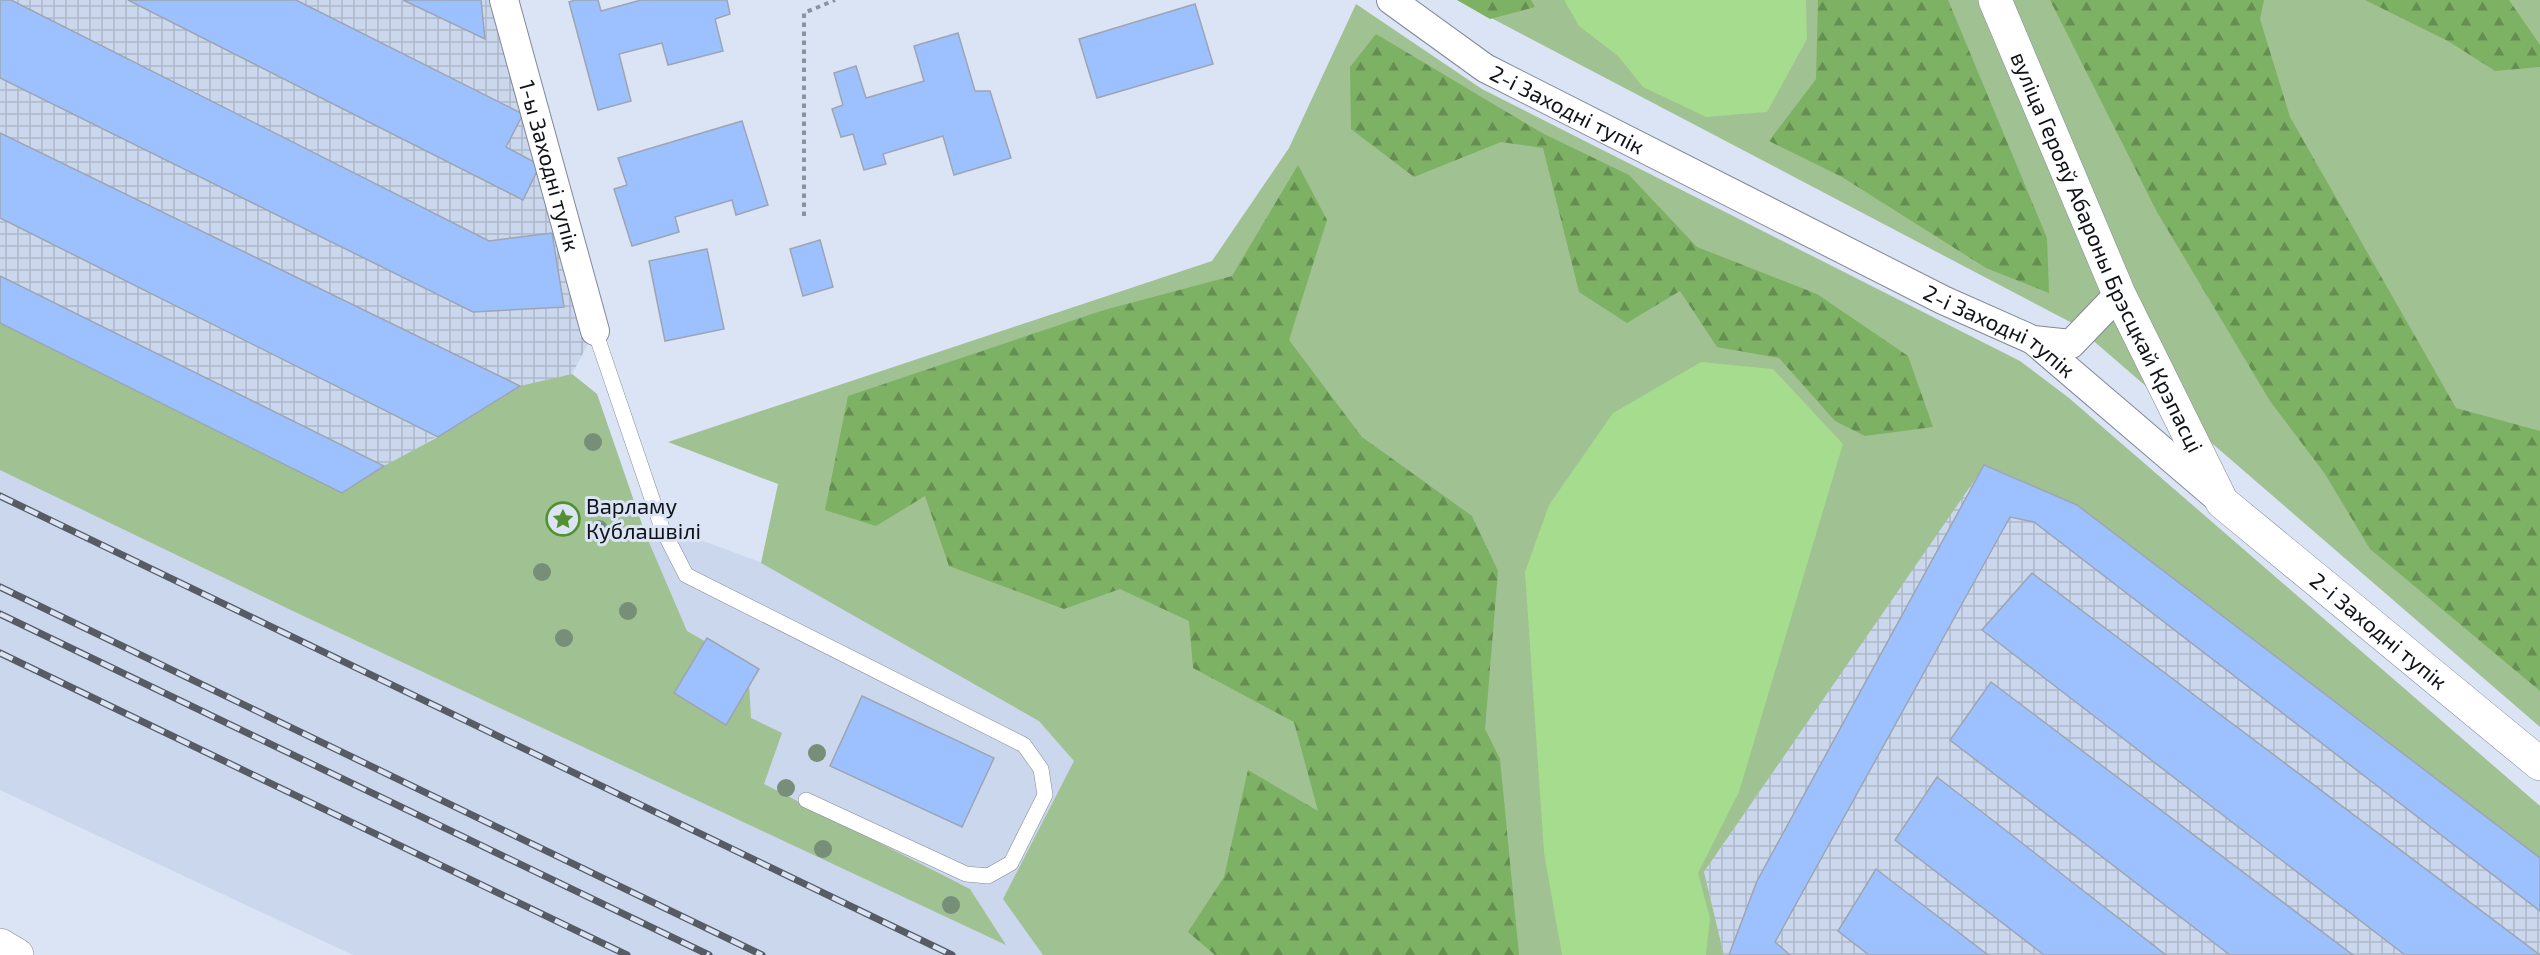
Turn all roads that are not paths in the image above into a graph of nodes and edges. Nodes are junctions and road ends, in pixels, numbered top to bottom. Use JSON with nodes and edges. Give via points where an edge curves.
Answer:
{"nodes":[{"id":1,"x":504,"y":0,"type":"edge"},
{"id":2,"x":1391,"y":0,"type":"edge"},
{"id":3,"x":1995,"y":0,"type":"edge"},
{"id":4,"x":2119,"y":294,"type":"junction"},
{"id":5,"x":595,"y":332,"type":"joint"},
{"id":6,"x":2032,"y":340,"type":"junction"},
{"id":7,"x":2222,"y":502,"type":"junction"},
{"id":8,"x":2540,"y":764,"type":"edge"},
{"id":9,"x":806,"y":800,"type":"dead end"},
{"id":10,"x":0,"y":945,"type":"edge"},
{"id":11,"x":17,"y":955,"type":"edge"}],
"edges":[{"from":1,"to":5,"type":"street","name":"1-ы Заходні тупік"},
{"from":2,"to":6,"type":"street","name":"2-і Заходні тупік","via":[[1485,68],[1943,300]]},
{"from":3,"to":4,"type":"main road","name":"вуліца Герояў Абароны Брэсцкай Крэпасці"},
{"from":4,"to":6,"type":"street","via":[[2071,344]]},
{"from":4,"to":7,"type":"main road","name":"вуліца Герояў Абароны Брэсцкай Крэпасці"},
{"from":5,"to":9,"type":"lane","via":[[662,528],[686,575],[1024,745],[1041,769],[1045,795],[1011,863],[988,876],[966,874]]},
{"from":6,"to":7,"type":"street","name":"2-і Заходні тупік"},
{"from":7,"to":8,"type":"main road","name":"2-і Заходні тупік"},
{"from":10,"to":11,"type":"main road"}]}
